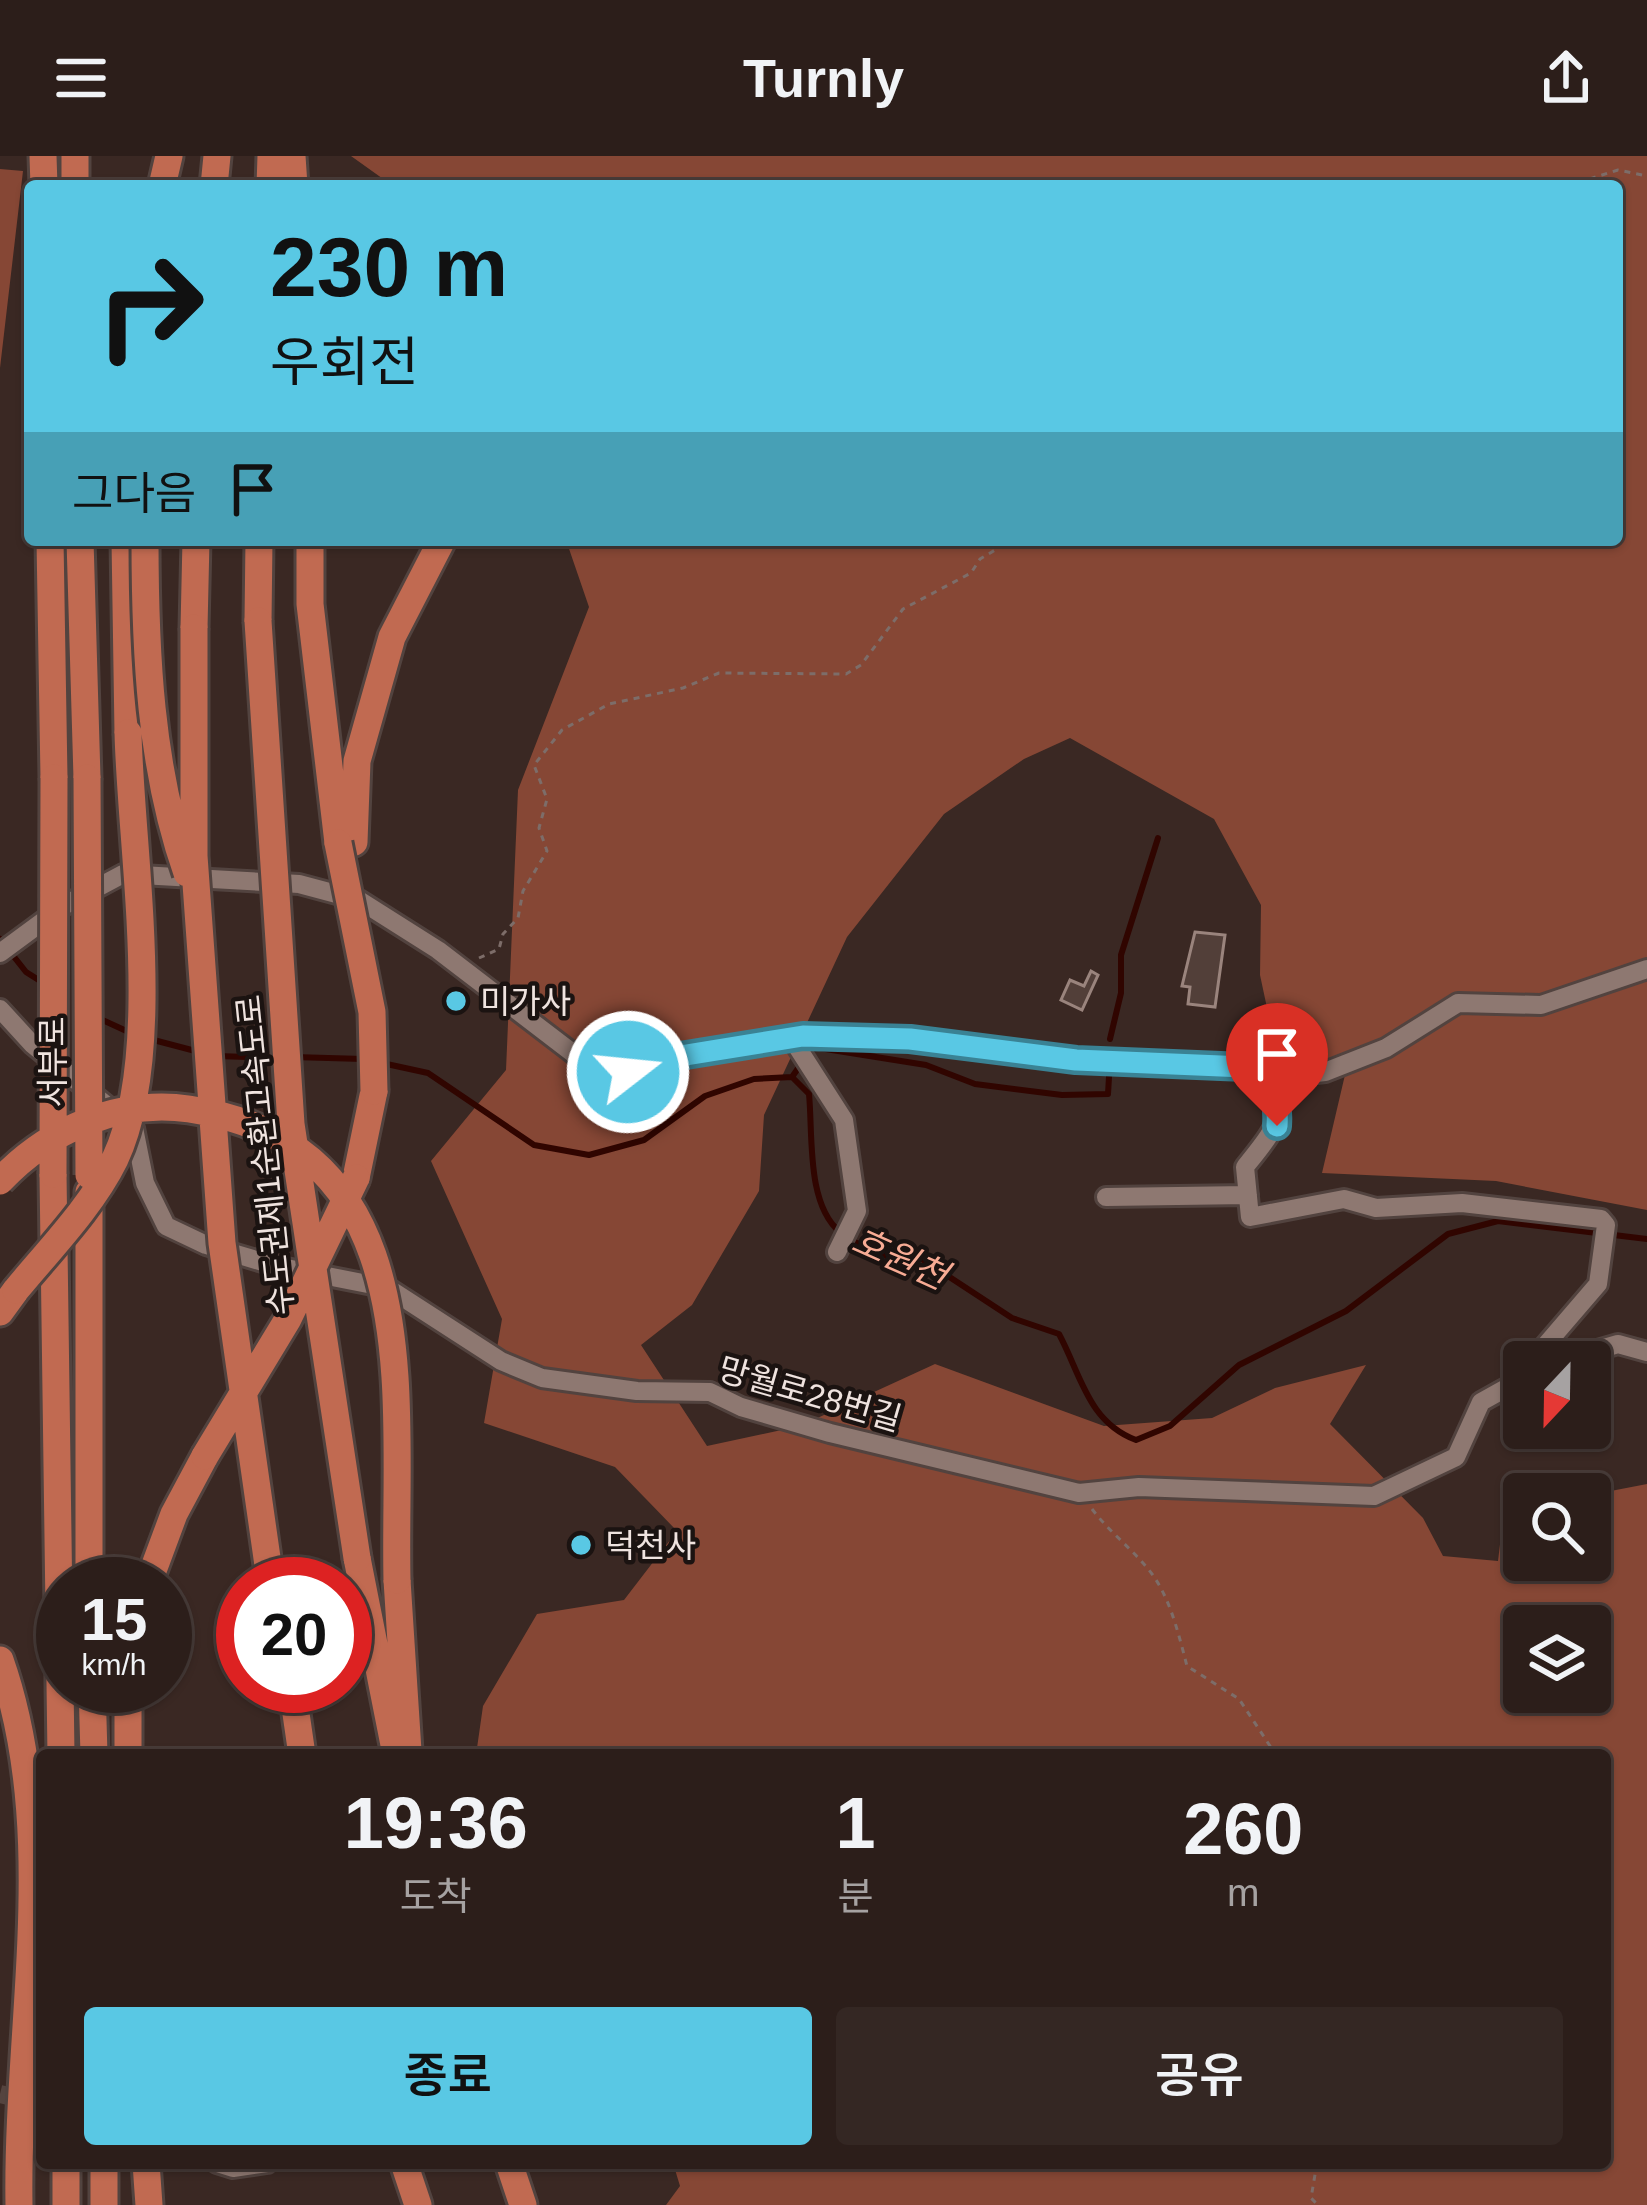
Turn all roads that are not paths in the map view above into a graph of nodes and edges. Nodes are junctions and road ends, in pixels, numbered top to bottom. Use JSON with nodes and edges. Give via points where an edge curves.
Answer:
{"nodes":[{"id":1,"x":50,"y":546,"type":"edge"},
{"id":2,"x":80,"y":546,"type":"edge"},
{"id":3,"x":125,"y":546,"type":"edge"},
{"id":4,"x":145,"y":546,"type":"edge"},
{"id":5,"x":196,"y":546,"type":"edge"},
{"id":6,"x":259,"y":546,"type":"edge"},
{"id":7,"x":310,"y":546,"type":"edge"},
{"id":8,"x":439,"y":546,"type":"edge"},
{"id":9,"x":346,"y":843,"type":"junction"},
{"id":10,"x":201,"y":911,"type":"junction"},
{"id":11,"x":0,"y":953,"type":"edge"},
{"id":12,"x":1647,"y":969,"type":"edge"},
{"id":13,"x":0,"y":1009,"type":"edge"},
{"id":14,"x":792,"y":1039,"type":"junction"},
{"id":15,"x":1265,"y":1079,"type":"junction"},
{"id":16,"x":0,"y":1181,"type":"edge"},
{"id":17,"x":1248,"y":1195,"type":"junction"},
{"id":18,"x":1106,"y":1197,"type":"dead end"},
{"id":19,"x":837,"y":1252,"type":"dead end"},
{"id":20,"x":8,"y":1301,"type":"edge"},
{"id":21,"x":1551,"y":1341,"type":"edge"},
{"id":22,"x":1611,"y":1346,"type":"edge"},
{"id":23,"x":1647,"y":1352,"type":"edge"},
{"id":24,"x":1503,"y":1390,"type":"edge"},
{"id":25,"x":89,"y":1557,"type":"edge"},
{"id":26,"x":158,"y":1557,"type":"edge"},
{"id":27,"x":267,"y":1557,"type":"edge"},
{"id":28,"x":0,"y":1660,"type":"edge"},
{"id":29,"x":93,"y":1713,"type":"edge"},
{"id":30,"x":128,"y":1713,"type":"edge"},
{"id":31,"x":296,"y":1713,"type":"edge"},
{"id":32,"x":61,"y":1749,"type":"edge"},
{"id":33,"x":94,"y":1749,"type":"edge"},
{"id":34,"x":128,"y":1749,"type":"edge"},
{"id":35,"x":301,"y":1749,"type":"edge"},
{"id":36,"x":395,"y":1749,"type":"edge"},
{"id":37,"x":408,"y":1749,"type":"edge"},
{"id":38,"x":66,"y":2169,"type":"edge"},
{"id":39,"x":104,"y":2169,"type":"edge"},
{"id":40,"x":146,"y":2169,"type":"edge"},
{"id":41,"x":406,"y":2169,"type":"edge"},
{"id":42,"x":511,"y":2169,"type":"edge"},
{"id":43,"x":19,"y":2205,"type":"edge"},
{"id":44,"x":66,"y":2205,"type":"edge"},
{"id":45,"x":104,"y":2205,"type":"edge"},
{"id":46,"x":149,"y":2205,"type":"edge"},
{"id":47,"x":418,"y":2205,"type":"edge"},
{"id":48,"x":523,"y":2205,"type":"edge"}],
"edges":[{"from":1,"to":32,"type":"highway","name":"서부로","bridge":true},
{"from":2,"to":25,"type":"highway","name":"서부로","bridge":true},
{"from":3,"to":20,"type":"highway","bridge":true,"via":[[139,1088],[114,1160]]},
{"from":4,"to":10,"type":"highway","bridge":true,"via":[[164,809]]},
{"from":5,"to":10,"type":"highway","name":"수도권제1순환고속도로","bridge":true,"via":[[194,856]]},
{"from":6,"to":36,"type":"highway","name":"수도권제1순환고속도로","bridge":true,"via":[[257,621],[291,1124],[357,1558]]},
{"from":7,"to":9,"type":"highway","via":[[310,604]]},
{"from":8,"to":9,"type":"highway","via":[[392,637],[357,761]]},
{"from":9,"to":26,"type":"highway","bridge":true,"via":[[372,1012],[374,1091],[356,1178]]},
{"from":10,"to":27,"type":"highway","name":"수도권제1순환고속도로","bridge":true,"via":[[222,1243]]},
{"from":11,"to":14,"type":"street","via":[[64,904],[123,874],[299,884],[359,900],[587,1064],[628,1072]]},
{"from":12,"to":15,"type":"street","via":[[1540,1005],[1458,1004],[1346,1064]]},
{"from":13,"to":24,"type":"street","name":"망월로28번길","via":[[134,1128],[154,1210],[180,1235],[276,1266],[388,1288],[501,1361],[542,1378],[710,1392],[830,1433],[1079,1493],[1139,1487],[1374,1496],[1456,1457],[1481,1402]]},
{"from":14,"to":15,"type":"street","via":[[910,1039],[1076,1060],[1245,1067]]},
{"from":14,"to":19,"type":"street","via":[[844,1120],[854,1226]]},
{"from":15,"to":17,"type":"street","via":[[1279,1099],[1277,1126],[1245,1167]]},
{"from":16,"to":37,"type":"highway","bridge":true,"via":[[71,1129],[154,1107],[232,1119],[269,1135],[317,1168],[362,1227],[392,1316]]},
{"from":17,"to":18,"type":"street"},
{"from":17,"to":21,"type":"street","via":[[1250,1217],[1344,1198],[1376,1208],[1462,1203],[1601,1219],[1602,1257],[1588,1301]]},
{"from":22,"to":23,"type":"street"},
{"from":28,"to":43,"type":"highway","via":[[29,1789],[31,1960],[17,2119]]},
{"from":29,"to":33,"type":"highway"},
{"from":30,"to":34,"type":"highway"},
{"from":31,"to":35,"type":"highway"},
{"from":38,"to":44,"type":"highway"},
{"from":39,"to":45,"type":"highway"},
{"from":40,"to":46,"type":"highway"},
{"from":41,"to":47,"type":"highway"},
{"from":42,"to":48,"type":"highway"}]}
